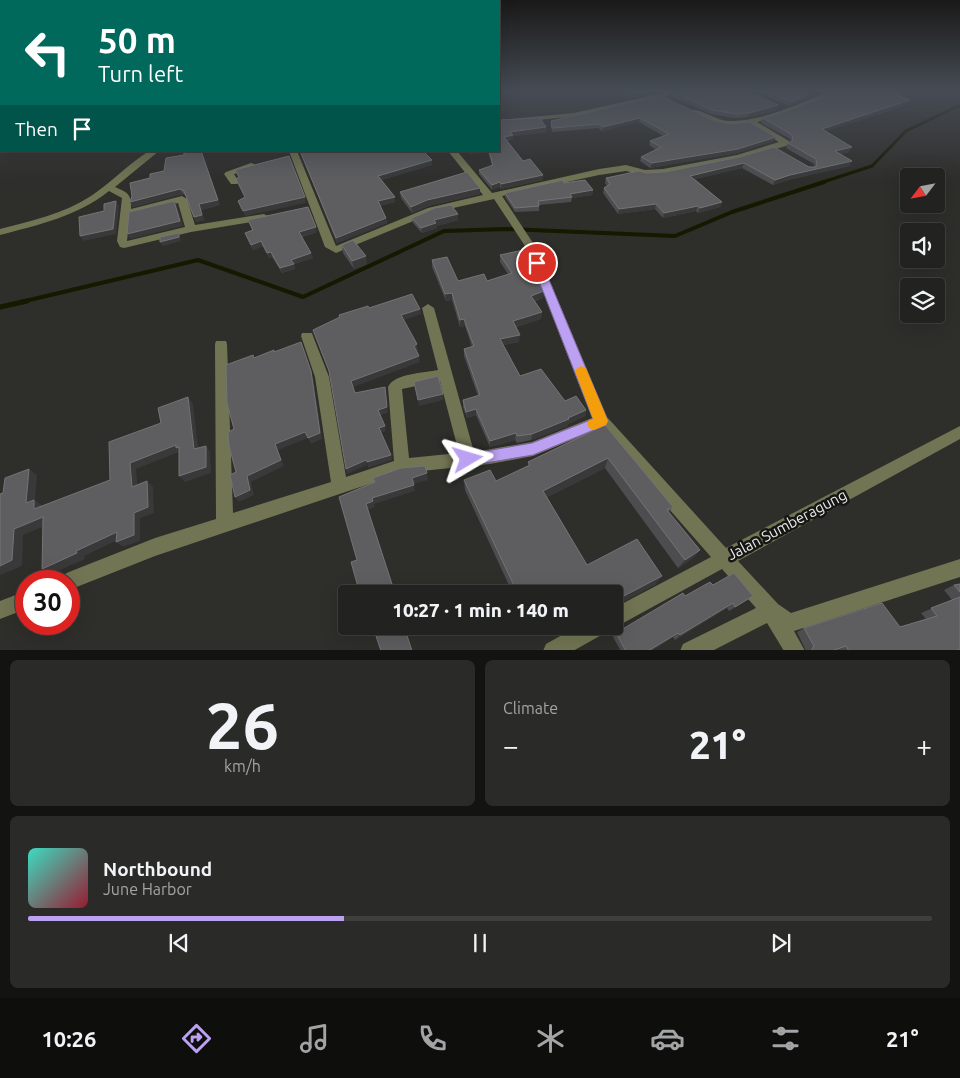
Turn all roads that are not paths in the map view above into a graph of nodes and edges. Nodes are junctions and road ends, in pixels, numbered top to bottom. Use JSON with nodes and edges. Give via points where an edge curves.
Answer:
{"nodes":[{"id":1,"x":713,"y":120,"type":"edge"},
{"id":2,"x":755,"y":120,"type":"edge"},
{"id":3,"x":750,"y":122,"type":"junction"},
{"id":4,"x":774,"y":147,"type":"junction"},
{"id":5,"x":154,"y":152,"type":"edge"},
{"id":6,"x":453,"y":152,"type":"edge"},
{"id":7,"x":291,"y":155,"type":"edge"},
{"id":8,"x":788,"y":155,"type":"edge"},
{"id":9,"x":260,"y":164,"type":"edge"},
{"id":10,"x":234,"y":182,"type":"edge"},
{"id":11,"x":113,"y":189,"type":"junction"},
{"id":12,"x":493,"y":196,"type":"junction"},
{"id":13,"x":125,"y":213,"type":"junction"},
{"id":14,"x":278,"y":214,"type":"edge"},
{"id":15,"x":191,"y":229,"type":"junction"},
{"id":16,"x":0,"y":232,"type":"edge"},
{"id":17,"x":428,"y":308,"type":"dead end"},
{"id":18,"x":307,"y":336,"type":"dead end"},
{"id":19,"x":221,"y":344,"type":"dead end"},
{"id":20,"x":446,"y":374,"type":"junction"},
{"id":21,"x":601,"y":421,"type":"junction"},
{"id":22,"x":960,"y":432,"type":"edge"},
{"id":23,"x":468,"y":459,"type":"junction"},
{"id":24,"x":402,"y":466,"type":"junction"},
{"id":25,"x":340,"y":487,"type":"junction"},
{"id":26,"x":225,"y":525,"type":"junction"},
{"id":27,"x":725,"y":558,"type":"junction"},
{"id":28,"x":960,"y":568,"type":"edge"},
{"id":29,"x":80,"y":577,"type":"edge"},
{"id":30,"x":15,"y":604,"type":"edge"},
{"id":31,"x":0,"y":610,"type":"edge"},
{"id":32,"x":771,"y":612,"type":"junction"},
{"id":33,"x":623,"y":613,"type":"edge"},
{"id":34,"x":581,"y":635,"type":"edge"},
{"id":35,"x":553,"y":650,"type":"edge"},
{"id":36,"x":690,"y":650,"type":"edge"},
{"id":37,"x":795,"y":650,"type":"edge"}],
"edges":[{"from":1,"to":3,"type":"street","via":[[733,124]]},
{"from":2,"to":3,"type":"street"},
{"from":3,"to":4,"type":"street","via":[[786,142]]},
{"from":4,"to":8,"type":"street"},
{"from":4,"to":12,"type":"street","via":[[663,172],[645,173],[626,168]]},
{"from":5,"to":11,"type":"street","via":[[137,162]]},
{"from":6,"to":12,"type":"street"},
{"from":7,"to":12,"type":"street","via":[[310,207],[330,248],[336,250],[432,210]]},
{"from":9,"to":10,"type":"street","via":[[231,172]]},
{"from":11,"to":13,"type":"street","via":[[127,198]]},
{"from":11,"to":16,"type":"street","via":[[62,216]]},
{"from":12,"to":21,"type":"street","via":[[530,246]]},
{"from":13,"to":15,"type":"street","via":[[182,199]]},
{"from":13,"to":15,"type":"street","via":[[124,245]]},
{"from":14,"to":15,"type":"street"},
{"from":17,"to":20,"type":"street"},
{"from":18,"to":25,"type":"street","via":[[322,377]]},
{"from":19,"to":26,"type":"street"},
{"from":20,"to":23,"type":"street"},
{"from":20,"to":24,"type":"street","via":[[395,386]]},
{"from":21,"to":23,"type":"street","via":[[533,449]]},
{"from":21,"to":27,"type":"street"},
{"from":22,"to":27,"type":"street","name":"Jalan Sumberagung"},
{"from":23,"to":24,"type":"street"},
{"from":24,"to":25,"type":"street"},
{"from":25,"to":26,"type":"street"},
{"from":26,"to":29,"type":"street","via":[[155,547]]},
{"from":27,"to":32,"type":"street"},
{"from":27,"to":33,"type":"street","name":"Jalan Sumberagung"},
{"from":28,"to":32,"type":"street","via":[[789,623]]},
{"from":30,"to":31,"type":"street"},
{"from":32,"to":36,"type":"street"},
{"from":32,"to":37,"type":"street"},
{"from":34,"to":35,"type":"street"}]}
